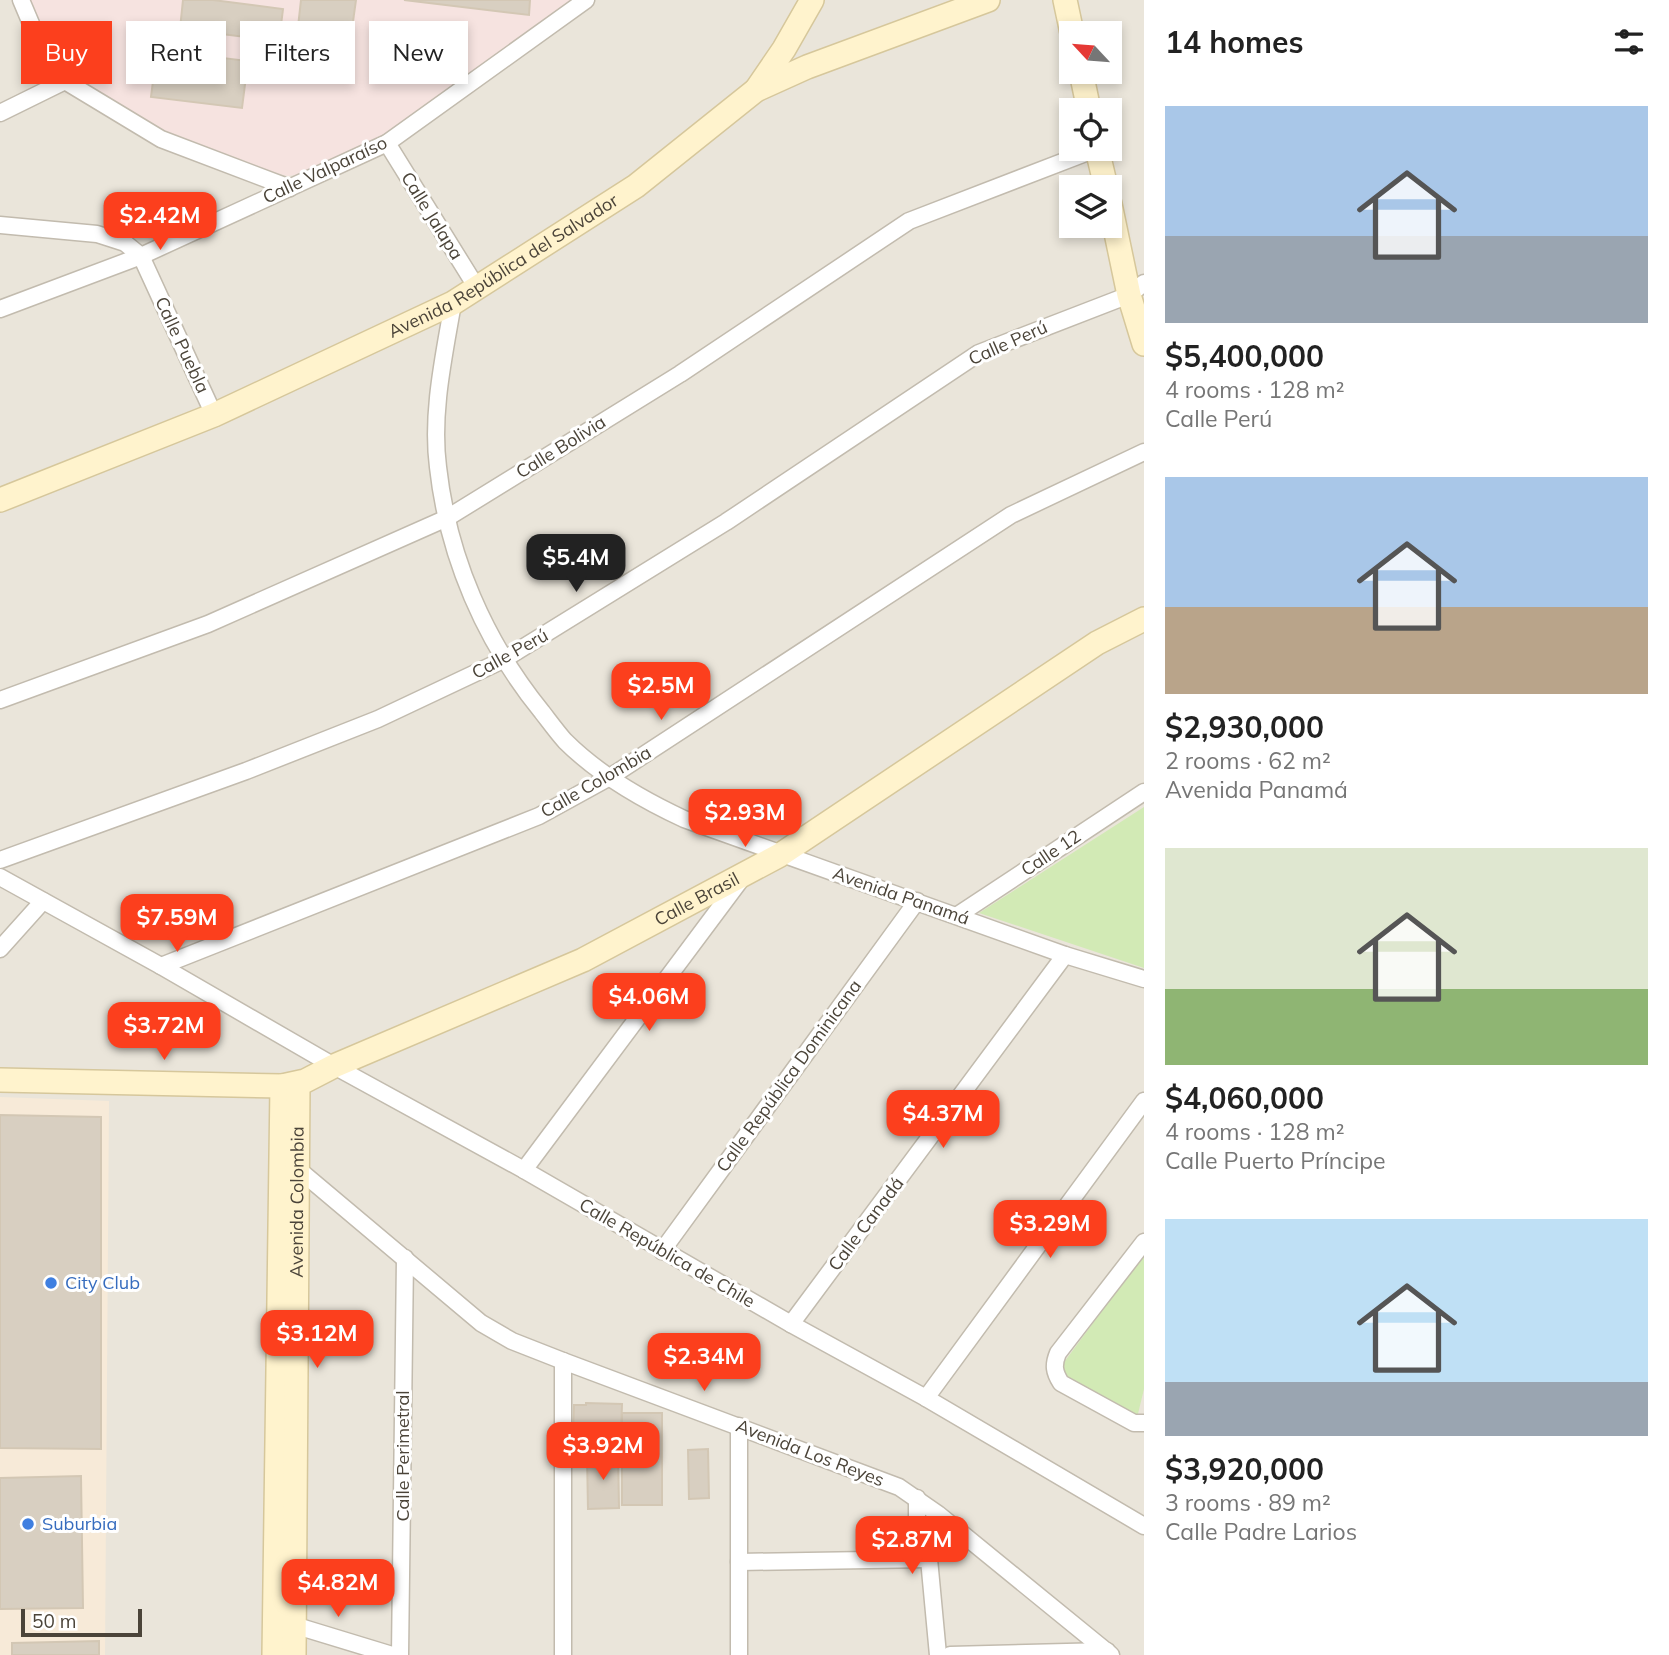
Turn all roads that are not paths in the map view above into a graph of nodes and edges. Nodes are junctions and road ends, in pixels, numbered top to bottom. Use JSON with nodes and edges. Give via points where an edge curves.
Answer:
{"nodes":[{"id":1,"x":21,"y":0,"type":"edge"},
{"id":2,"x":586,"y":0,"type":"edge"},
{"id":3,"x":812,"y":0,"type":"edge"},
{"id":4,"x":988,"y":0,"type":"edge"},
{"id":5,"x":1065,"y":0,"type":"edge"},
{"id":6,"x":30,"y":21,"type":"edge"},
{"id":7,"x":1069,"y":21,"type":"edge"},
{"id":8,"x":61,"y":84,"type":"edge"},
{"id":9,"x":68,"y":84,"type":"edge"},
{"id":10,"x":756,"y":90,"type":"junction"},
{"id":11,"x":0,"y":113,"type":"edge"},
{"id":12,"x":387,"y":144,"type":"junction"},
{"id":13,"x":1065,"y":161,"type":"edge"},
{"id":14,"x":290,"y":188,"type":"junction"},
{"id":15,"x":0,"y":225,"type":"edge"},
{"id":16,"x":1121,"y":238,"type":"edge"},
{"id":17,"x":141,"y":256,"type":"junction"},
{"id":18,"x":477,"y":288,"type":"junction"},
{"id":19,"x":1137,"y":289,"type":"edge"},
{"id":20,"x":453,"y":303,"type":"junction"},
{"id":21,"x":0,"y":309,"type":"edge"},
{"id":22,"x":1144,"y":344,"type":"edge"},
{"id":23,"x":214,"y":415,"type":"junction"},
{"id":24,"x":1144,"y":452,"type":"edge"},
{"id":25,"x":0,"y":500,"type":"edge"},
{"id":26,"x":447,"y":518,"type":"junction"},
{"id":27,"x":1144,"y":619,"type":"edge"},
{"id":28,"x":503,"y":660,"type":"junction"},
{"id":29,"x":0,"y":700,"type":"edge"},
{"id":30,"x":610,"y":777,"type":"junction"},
{"id":31,"x":1144,"y":792,"type":"edge"},
{"id":32,"x":780,"y":855,"type":"junction"},
{"id":33,"x":0,"y":860,"type":"edge"},
{"id":34,"x":745,"y":875,"type":"junction"},
{"id":35,"x":0,"y":877,"type":"edge"},
{"id":36,"x":43,"y":901,"type":"junction"},
{"id":37,"x":917,"y":901,"type":"junction"},
{"id":38,"x":958,"y":915,"type":"junction"},
{"id":39,"x":0,"y":949,"type":"edge"},
{"id":40,"x":1065,"y":955,"type":"junction"},
{"id":41,"x":161,"y":966,"type":"junction"},
{"id":42,"x":1144,"y":979,"type":"edge"},
{"id":43,"x":334,"y":1066,"type":"junction"},
{"id":44,"x":0,"y":1080,"type":"edge"},
{"id":45,"x":290,"y":1085,"type":"junction"},
{"id":46,"x":1144,"y":1101,"type":"edge"},
{"id":47,"x":288,"y":1161,"type":"junction"},
{"id":48,"x":523,"y":1170,"type":"junction"},
{"id":49,"x":1144,"y":1242,"type":"edge"},
{"id":50,"x":662,"y":1251,"type":"junction"},
{"id":51,"x":405,"y":1258,"type":"junction"},
{"id":52,"x":791,"y":1324,"type":"junction"},
{"id":53,"x":563,"y":1361,"type":"junction"},
{"id":54,"x":926,"y":1398,"type":"junction"},
{"id":55,"x":1144,"y":1423,"type":"edge"},
{"id":56,"x":739,"y":1426,"type":"junction"},
{"id":57,"x":917,"y":1498,"type":"junction"},
{"id":58,"x":1144,"y":1526,"type":"edge"},
{"id":59,"x":929,"y":1559,"type":"junction"},
{"id":60,"x":739,"y":1562,"type":"junction"},
{"id":61,"x":284,"y":1622,"type":"junction"},
{"id":62,"x":289,"y":1652,"type":"edge"},
{"id":63,"x":1109,"y":1653,"type":"edge"},
{"id":64,"x":392,"y":1655,"type":"edge"},
{"id":65,"x":400,"y":1655,"type":"edge"},
{"id":66,"x":563,"y":1655,"type":"edge"},
{"id":67,"x":739,"y":1655,"type":"edge"},
{"id":68,"x":938,"y":1655,"type":"edge"},
{"id":69,"x":950,"y":1655,"type":"edge"}],
"edges":[{"from":1,"to":6,"type":"street"},
{"from":2,"to":12,"type":"street","name":"Calle Valparaíso"},
{"from":3,"to":10,"type":"street"},
{"from":4,"to":10,"type":"street","name":"Avenida República del Salvador"},
{"from":5,"to":7,"type":"street"},
{"from":8,"to":11,"type":"street"},
{"from":9,"to":14,"type":"street","via":[[160,139]]},
{"from":10,"to":18,"type":"street","name":"Avenida República del Salvador","via":[[636,186]]},
{"from":12,"to":14,"type":"street","name":"Calle Valparaíso"},
{"from":12,"to":18,"type":"street","name":"Calle Jalapa"},
{"from":13,"to":26,"type":"street","name":"Calle Bolivia","via":[[899,227],[680,374]]},
{"from":14,"to":17,"type":"street","name":"Calle Valparaíso"},
{"from":15,"to":17,"type":"street","via":[[97,233],[125,243]]},
{"from":16,"to":19,"type":"street"},
{"from":17,"to":21,"type":"street","name":"Calle Valparaíso"},
{"from":17,"to":23,"type":"street","name":"Calle Puebla"},
{"from":18,"to":20,"type":"street","name":"Avenida República del Salvador"},
{"from":19,"to":22,"type":"street"},
{"from":19,"to":28,"type":"street","name":"Calle Perú","via":[[979,353],[726,522]]},
{"from":20,"to":23,"type":"street","name":"Avenida República del Salvador"},
{"from":20,"to":26,"type":"street","name":"Avenida Panamá","via":[[437,416],[438,466]]},
{"from":23,"to":25,"type":"street","name":"Avenida República del Salvador"},
{"from":24,"to":30,"type":"street","name":"Calle Colombia","via":[[1010,515]]},
{"from":26,"to":28,"type":"street","name":"Avenida Panamá","via":[[475,605]]},
{"from":26,"to":29,"type":"street","name":"Calle Bolivia","via":[[208,624]]},
{"from":27,"to":32,"type":"street","name":"Calle Brasil","via":[[1097,643]]},
{"from":28,"to":30,"type":"street","name":"Avenida Panamá","via":[[565,741]]},
{"from":28,"to":33,"type":"street","name":"Calle Perú","via":[[378,719]]},
{"from":30,"to":32,"type":"street","name":"Avenida Panamá","via":[[684,820]]},
{"from":30,"to":41,"type":"street","name":"Calle Colombia","via":[[528,821]]},
{"from":31,"to":38,"type":"street","name":"Calle 12"},
{"from":32,"to":34,"type":"street","name":"Calle Brasil"},
{"from":32,"to":37,"type":"street","name":"Avenida Panamá"},
{"from":34,"to":43,"type":"street","name":"Calle Brasil","via":[[572,966]]},
{"from":34,"to":48,"type":"street"},
{"from":35,"to":36,"type":"street","name":"Calle República de Chile"},
{"from":36,"to":39,"type":"street"},
{"from":36,"to":41,"type":"street","name":"Calle República de Chile"},
{"from":37,"to":38,"type":"street","name":"Avenida Panamá"},
{"from":37,"to":50,"type":"street","name":"Calle República Dominicana"},
{"from":38,"to":40,"type":"street","name":"Avenida Panamá"},
{"from":40,"to":42,"type":"street","name":"Avenida Panamá"},
{"from":40,"to":52,"type":"street","name":"Calle Canadá"},
{"from":41,"to":43,"type":"street","name":"Calle República de Chile"},
{"from":43,"to":45,"type":"street","name":"Calle Brasil"},
{"from":43,"to":48,"type":"street","name":"Calle República de Chile"},
{"from":44,"to":45,"type":"street"},
{"from":45,"to":47,"type":"street","name":"Avenida Colombia"},
{"from":46,"to":54,"type":"street"},
{"from":47,"to":51,"type":"street","name":"Avenida Los Reyes"},
{"from":47,"to":61,"type":"street","name":"Avenida Colombia"},
{"from":48,"to":50,"type":"street","name":"Calle República de Chile"},
{"from":49,"to":55,"type":"street","via":[[1054,1364],[1061,1383],[1134,1423]]},
{"from":50,"to":52,"type":"street","name":"Calle República de Chile"},
{"from":51,"to":53,"type":"street","name":"Avenida Los Reyes","via":[[481,1323]]},
{"from":51,"to":65,"type":"street","name":"Calle Perimetral"},
{"from":52,"to":54,"type":"street","name":"Calle República de Chile"},
{"from":53,"to":56,"type":"street","name":"Avenida Los Reyes"},
{"from":53,"to":66,"type":"street"},
{"from":54,"to":58,"type":"street","name":"Calle República de Chile"},
{"from":56,"to":57,"type":"street","name":"Avenida Los Reyes","via":[[886,1481]]},
{"from":56,"to":60,"type":"street"},
{"from":57,"to":59,"type":"street","via":[[917,1529]]},
{"from":57,"to":63,"type":"street","name":"Avenida Los Reyes"},
{"from":59,"to":60,"type":"street"},
{"from":59,"to":68,"type":"street"},
{"from":60,"to":67,"type":"street"},
{"from":61,"to":62,"type":"street","name":"Avenida Colombia"},
{"from":61,"to":64,"type":"street"},
{"from":63,"to":69,"type":"street"}]}
